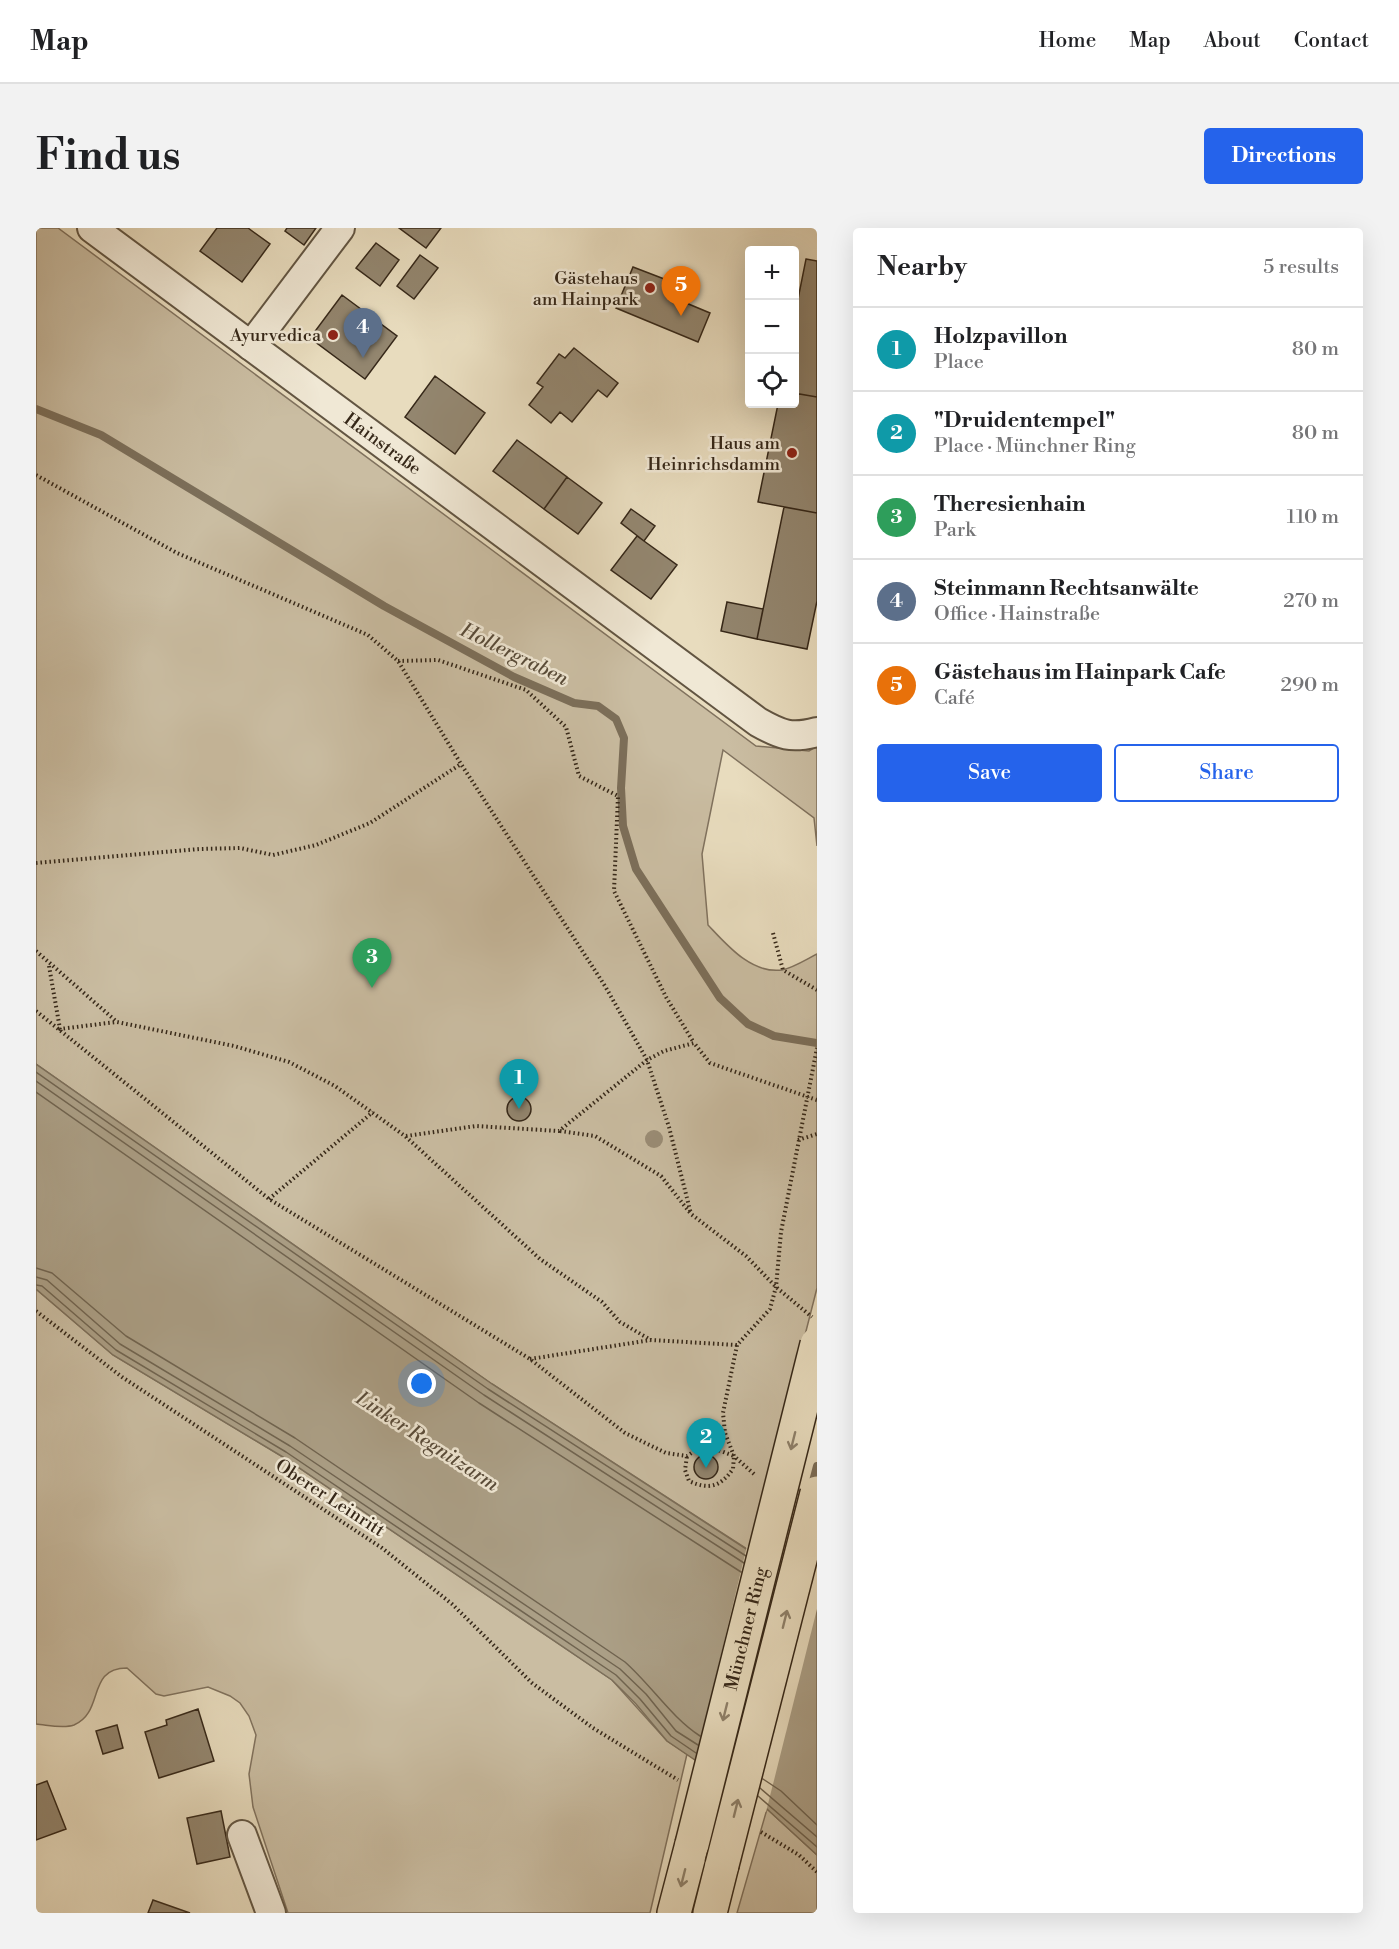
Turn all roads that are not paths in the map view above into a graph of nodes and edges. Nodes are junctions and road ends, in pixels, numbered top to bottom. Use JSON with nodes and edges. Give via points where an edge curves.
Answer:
{"nodes":[{"id":1,"x":92,"y":228,"type":"edge"},
{"id":2,"x":340,"y":228,"type":"edge"},
{"id":3,"x":251,"y":346,"type":"junction"},
{"id":4,"x":817,"y":732,"type":"edge"},
{"id":5,"x":817,"y":1344,"type":"edge"},
{"id":6,"x":817,"y":1492,"type":"edge"},
{"id":7,"x":242,"y":1835,"type":"dead end"},
{"id":8,"x":271,"y":1913,"type":"edge"},
{"id":9,"x":674,"y":1913,"type":"edge"},
{"id":10,"x":710,"y":1913,"type":"edge"}],
"edges":[{"from":1,"to":3,"type":"street","name":"Hainstraße"},
{"from":2,"to":3,"type":"street"},
{"from":3,"to":4,"type":"street","name":"Hainstraße","via":[[758,722],[780,735]]},
{"from":5,"to":9,"type":"main road","name":"Münchner Ring","one_way":true,"bridge":true},
{"from":10,"to":6,"type":"main road","name":"Münchner Ring","one_way":true,"bridge":true},
{"from":7,"to":8,"type":"street"}]}
